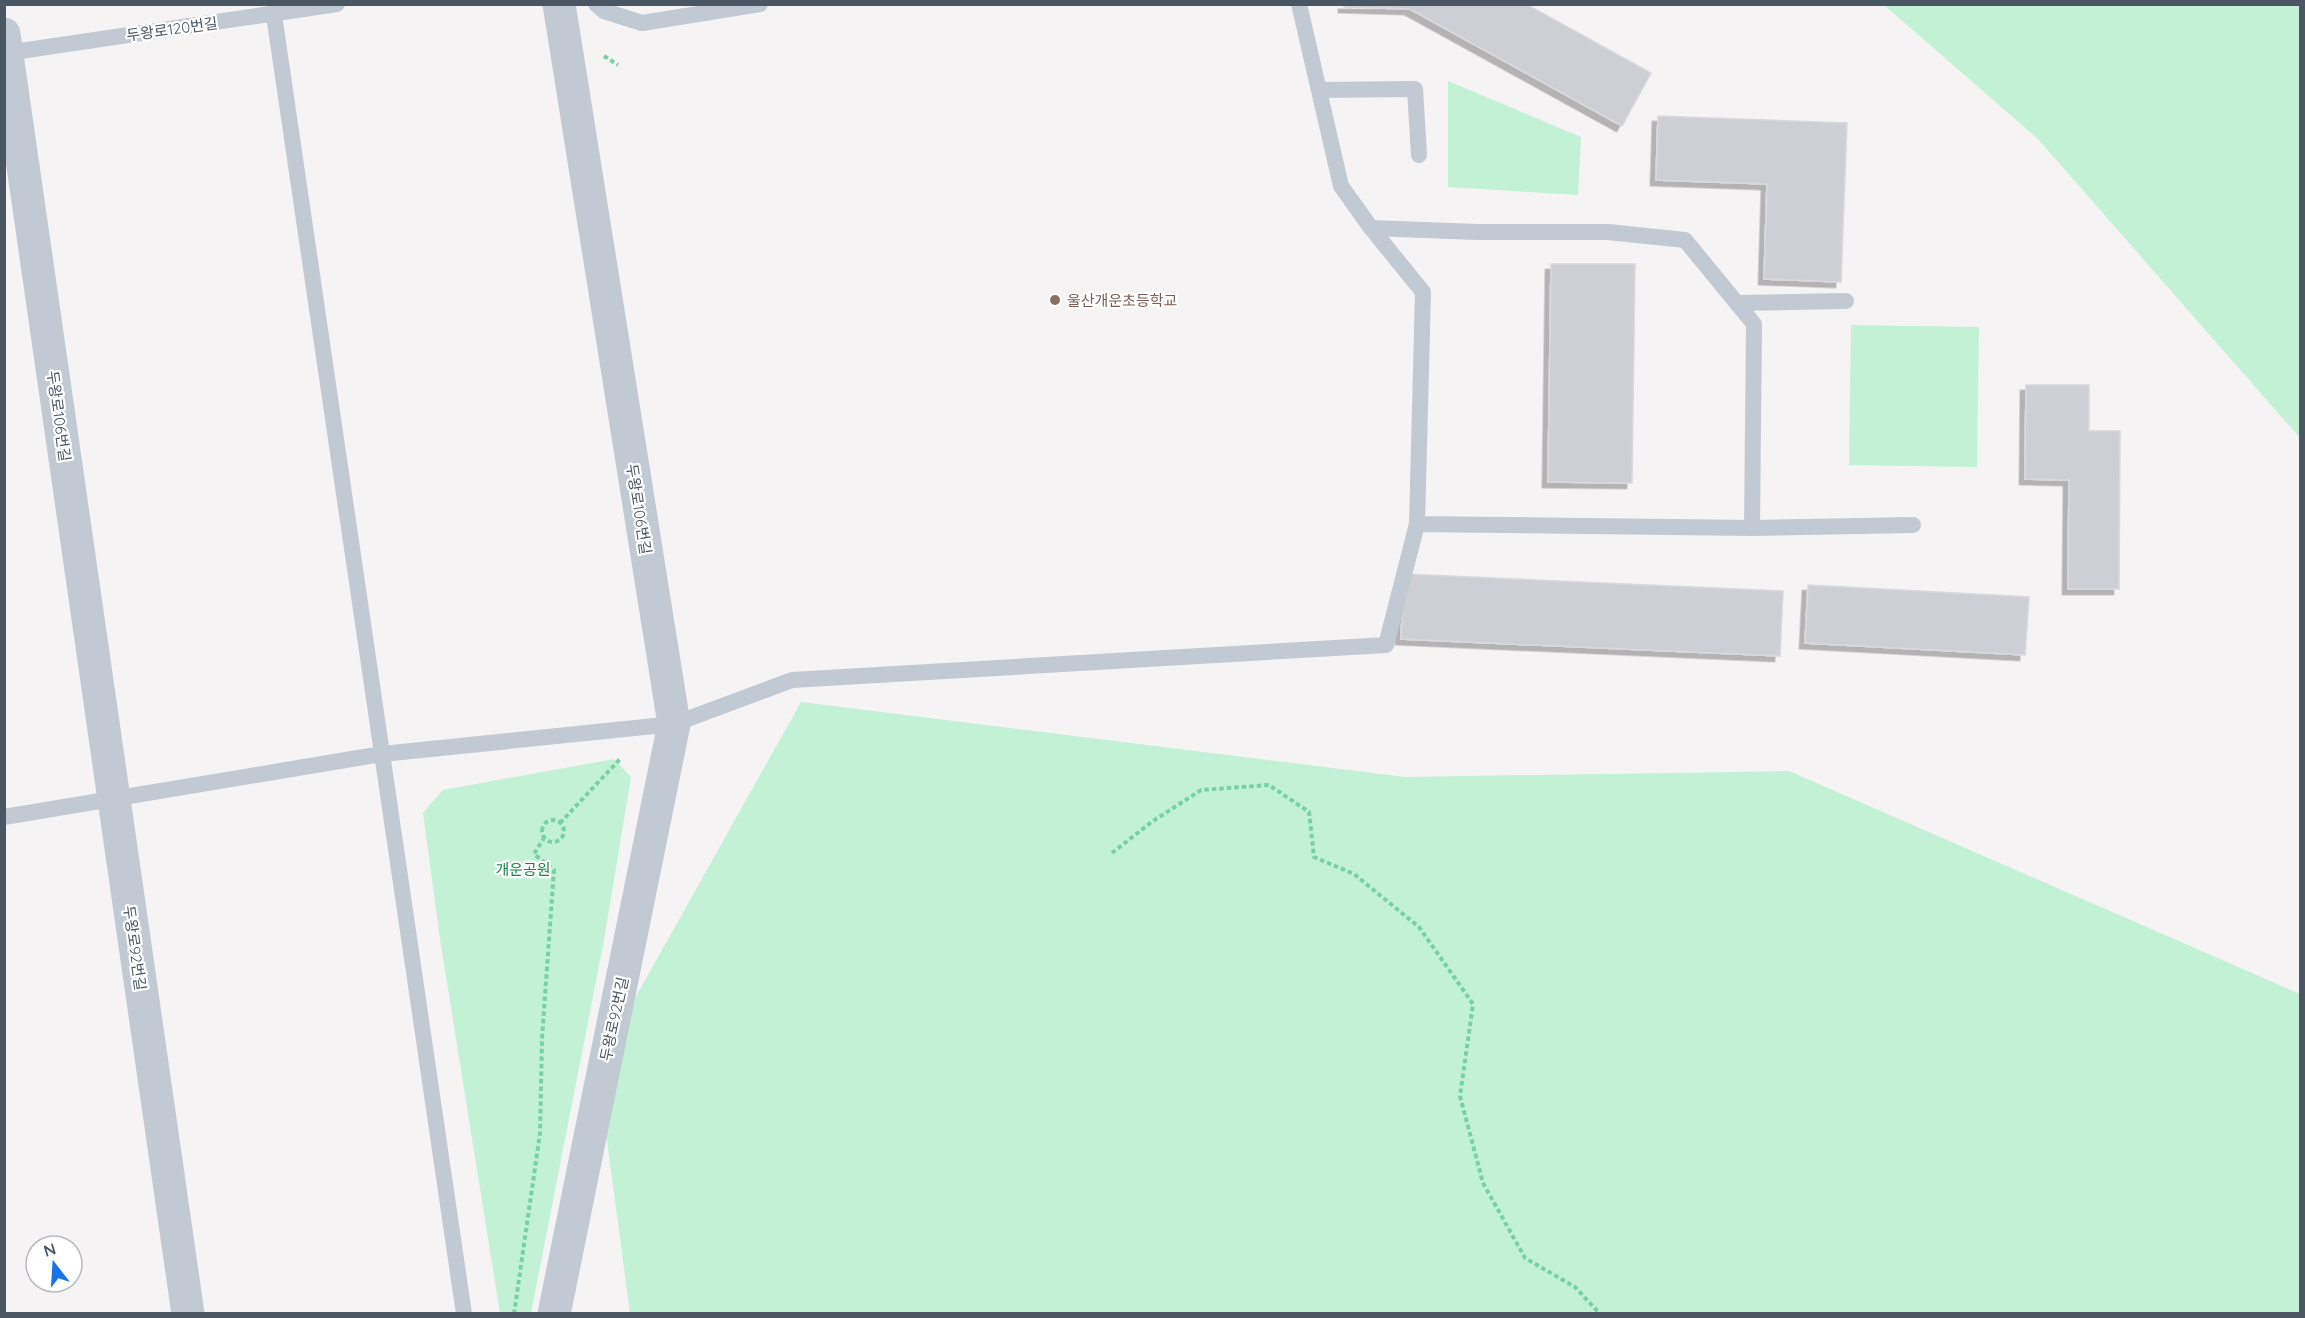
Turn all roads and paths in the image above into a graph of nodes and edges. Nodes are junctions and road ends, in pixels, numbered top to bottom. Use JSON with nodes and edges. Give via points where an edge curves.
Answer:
{"nodes":[{"id":1,"x":337,"y":4,"type":"edge"},
{"id":2,"x":560,"y":4,"type":"edge"},
{"id":3,"x":596,"y":4,"type":"edge"},
{"id":4,"x":760,"y":4,"type":"edge"},
{"id":5,"x":1299,"y":4,"type":"edge"},
{"id":6,"x":274,"y":15,"type":"junction"},
{"id":7,"x":6,"y":44,"type":"edge"},
{"id":8,"x":1319,"y":90,"type":"junction"},
{"id":9,"x":1419,"y":154,"type":"dead end"},
{"id":10,"x":1371,"y":228,"type":"junction"},
{"id":11,"x":1846,"y":301,"type":"dead end"},
{"id":12,"x":1737,"y":303,"type":"junction"},
{"id":13,"x":1417,"y":524,"type":"junction"},
{"id":14,"x":1913,"y":525,"type":"dead end"},
{"id":15,"x":1752,"y":528,"type":"junction"},
{"id":16,"x":662,"y":726,"type":"junction"},
{"id":17,"x":382,"y":754,"type":"junction"},
{"id":18,"x":114,"y":797,"type":"junction"},
{"id":19,"x":4,"y":817,"type":"edge"},
{"id":20,"x":560,"y":823,"type":"junction"},
{"id":21,"x":544,"y":838,"type":"junction"},
{"id":22,"x":1112,"y":852,"type":"dead end"},
{"id":23,"x":188,"y":1314,"type":"edge"},
{"id":24,"x":465,"y":1314,"type":"edge"},
{"id":25,"x":514,"y":1314,"type":"edge"},
{"id":26,"x":554,"y":1314,"type":"edge"},
{"id":27,"x":1600,"y":1314,"type":"edge"}],
"edges":[{"from":1,"to":6,"type":"lane","name":"두왕로120번길"},
{"from":2,"to":16,"type":"street","name":"두왕로106번길"},
{"from":3,"to":4,"type":"lane","via":[[604,11],[642,23]]},
{"from":5,"to":8,"type":"lane"},
{"from":6,"to":7,"type":"lane","name":"두왕로120번길"},
{"from":6,"to":17,"type":"lane"},
{"from":7,"to":18,"type":"street","name":"두왕로106번길"},
{"from":8,"to":9,"type":"lane","via":[[1415,89]]},
{"from":8,"to":10,"type":"lane","via":[[1341,186]]},
{"from":10,"to":12,"type":"lane","via":[[1608,232],[1685,240]]},
{"from":10,"to":13,"type":"lane","via":[[1423,292]]},
{"from":11,"to":12,"type":"lane"},
{"from":12,"to":15,"type":"lane","via":[[1754,324]]},
{"from":13,"to":15,"type":"lane"},
{"from":13,"to":16,"type":"lane","via":[[1386,645],[792,680]]},
{"from":14,"to":15,"type":"lane"},
{"from":16,"to":17,"type":"lane"},
{"from":16,"to":20,"type":"path"},
{"from":16,"to":26,"type":"street","name":"두왕로92번길"},
{"from":17,"to":18,"type":"lane"},
{"from":17,"to":24,"type":"lane"},
{"from":18,"to":19,"type":"lane"},
{"from":18,"to":23,"type":"street","name":"두왕로92번길"},
{"from":20,"to":21,"type":"path","via":[[555,820],[544,824]]},
{"from":20,"to":21,"type":"path","via":[[564,830],[560,839],[550,842]]},
{"from":21,"to":25,"type":"path","via":[[534,854],[554,870],[542,1038],[540,1133]]},
{"from":22,"to":27,"type":"path","via":[[1200,790],[1269,785],[1309,812],[1314,857],[1354,874],[1419,927],[1473,1004],[1460,1096],[1483,1183],[1525,1257],[1575,1287]]}]}
